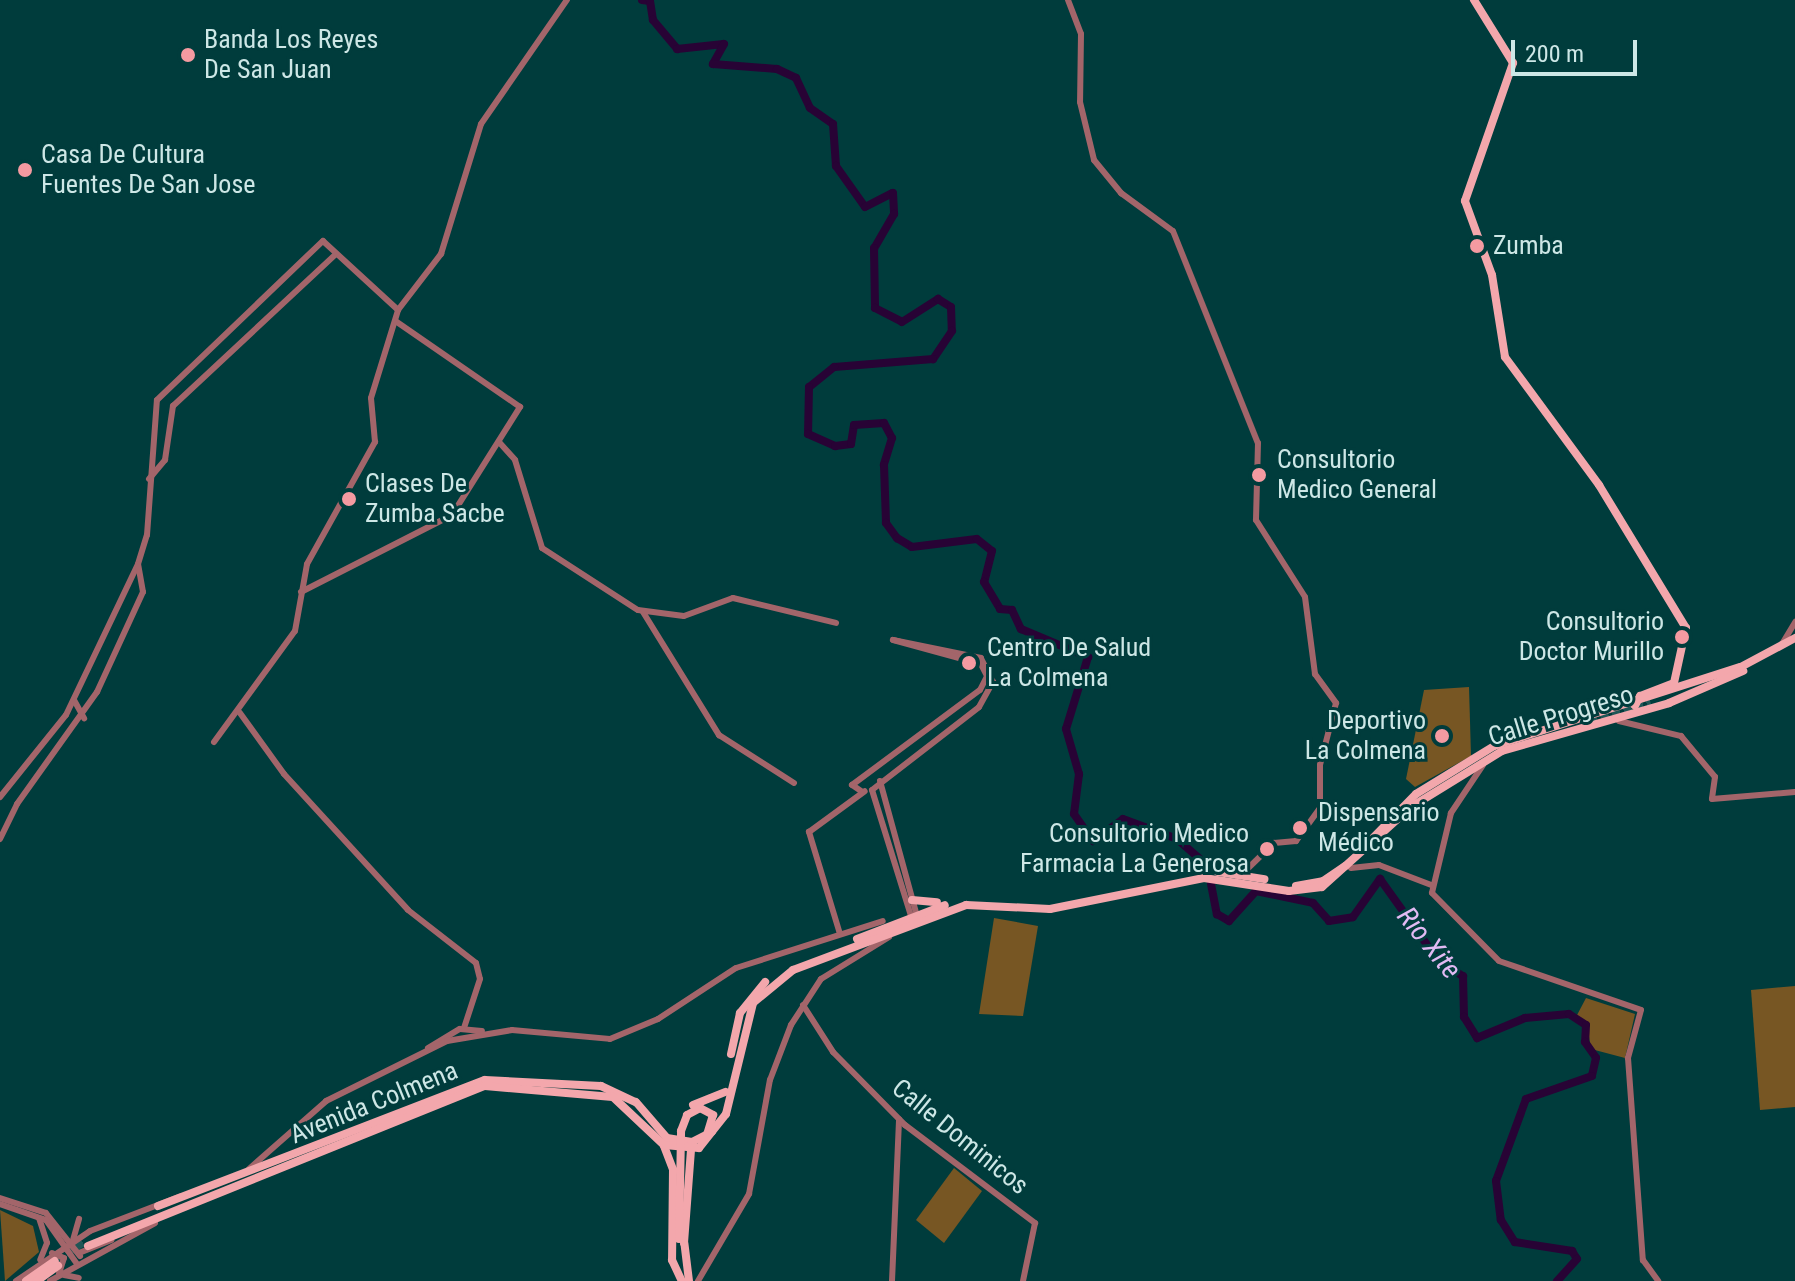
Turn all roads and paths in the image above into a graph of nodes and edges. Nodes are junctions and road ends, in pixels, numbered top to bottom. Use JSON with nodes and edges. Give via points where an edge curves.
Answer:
{"nodes":[{"id":1,"x":567,"y":0,"type":"edge"},
{"id":2,"x":1068,"y":0,"type":"edge"},
{"id":3,"x":1474,"y":0,"type":"edge"},
{"id":4,"x":336,"y":254,"type":"junction"},
{"id":5,"x":297,"y":266,"type":"junction"},
{"id":6,"x":308,"y":279,"type":"junction"},
{"id":7,"x":398,"y":310,"type":"junction"},
{"id":8,"x":397,"y":322,"type":"junction"},
{"id":9,"x":226,"y":333,"type":"junction"},
{"id":10,"x":237,"y":346,"type":"junction"},
{"id":11,"x":150,"y":426,"type":"junction"},
{"id":12,"x":167,"y":433,"type":"junction"},
{"id":13,"x":499,"y":442,"type":"junction"},
{"id":14,"x":148,"y":480,"type":"junction"},
{"id":15,"x":138,"y":564,"type":"junction"},
{"id":16,"x":301,"y":592,"type":"junction"},
{"id":17,"x":643,"y":612,"type":"junction"},
{"id":18,"x":1795,"y":622,"type":"edge"},
{"id":19,"x":836,"y":623,"type":"dead end"},
{"id":20,"x":1795,"y":640,"type":"edge"},
{"id":21,"x":1782,"y":644,"type":"junction"},
{"id":22,"x":1741,"y":669,"type":"junction"},
{"id":23,"x":81,"y":685,"type":"junction"},
{"id":24,"x":97,"y":692,"type":"junction"},
{"id":25,"x":74,"y":700,"type":"junction"},
{"id":26,"x":1638,"y":703,"type":"junction"},
{"id":27,"x":1650,"y":706,"type":"junction"},
{"id":28,"x":240,"y":713,"type":"junction"},
{"id":29,"x":84,"y":718,"type":"junction"},
{"id":30,"x":1604,"y":718,"type":"junction"},
{"id":31,"x":214,"y":742,"type":"dead end"},
{"id":32,"x":1508,"y":744,"type":"junction"},
{"id":33,"x":1488,"y":759,"type":"junction"},
{"id":34,"x":880,"y":781,"type":"junction"},
{"id":35,"x":794,"y":783,"type":"dead end"},
{"id":36,"x":872,"y":790,"type":"junction"},
{"id":37,"x":861,"y":791,"type":"junction"},
{"id":38,"x":1795,"y":792,"type":"edge"},
{"id":39,"x":0,"y":797,"type":"edge"},
{"id":40,"x":0,"y":839,"type":"edge"},
{"id":41,"x":1351,"y":868,"type":"junction"},
{"id":42,"x":1239,"y":875,"type":"junction"},
{"id":43,"x":1431,"y":887,"type":"junction"},
{"id":44,"x":912,"y":900,"type":"junction"},
{"id":45,"x":949,"y":904,"type":"junction"},
{"id":46,"x":912,"y":919,"type":"junction"},
{"id":47,"x":883,"y":921,"type":"joint"},
{"id":48,"x":840,"y":934,"type":"junction"},
{"id":49,"x":867,"y":934,"type":"junction"},
{"id":50,"x":803,"y":1005,"type":"junction"},
{"id":51,"x":464,"y":1028,"type":"junction"},
{"id":52,"x":482,"y":1031,"type":"junction"},
{"id":53,"x":423,"y":1054,"type":"junction"},
{"id":54,"x":725,"y":1092,"type":"junction"},
{"id":55,"x":899,"y":1119,"type":"junction"},
{"id":56,"x":681,"y":1131,"type":"junction"},
{"id":57,"x":704,"y":1139,"type":"junction"},
{"id":58,"x":664,"y":1145,"type":"junction"},
{"id":59,"x":691,"y":1150,"type":"junction"},
{"id":60,"x":689,"y":1169,"type":"junction"},
{"id":61,"x":673,"y":1170,"type":"junction"},
{"id":62,"x":246,"y":1172,"type":"junction"},
{"id":63,"x":181,"y":1196,"type":"junction"},
{"id":64,"x":194,"y":1198,"type":"junction"},
{"id":65,"x":0,"y":1201,"type":"edge"},
{"id":66,"x":37,"y":1215,"type":"junction"},
{"id":67,"x":79,"y":1219,"type":"dead end"},
{"id":68,"x":90,"y":1231,"type":"junction"},
{"id":69,"x":70,"y":1242,"type":"junction"},
{"id":70,"x":90,"y":1248,"type":"junction"},
{"id":71,"x":79,"y":1253,"type":"junction"},
{"id":72,"x":55,"y":1260,"type":"junction"},
{"id":73,"x":38,"y":1263,"type":"junction"},
{"id":74,"x":79,"y":1263,"type":"junction"},
{"id":75,"x":79,"y":1278,"type":"dead end"},
{"id":76,"x":689,"y":1279,"type":"edge"},
{"id":77,"x":52,"y":1280,"type":"edge"},
{"id":78,"x":16,"y":1281,"type":"edge"},
{"id":79,"x":26,"y":1281,"type":"edge"},
{"id":80,"x":37,"y":1281,"type":"edge"},
{"id":81,"x":892,"y":1281,"type":"edge"},
{"id":82,"x":1023,"y":1281,"type":"edge"},
{"id":83,"x":1658,"y":1281,"type":"edge"}],
"edges":[{"from":1,"to":7,"type":"street","via":[[476,134],[441,254]]},
{"from":2,"to":42,"type":"street","via":[[1081,34],[1080,102],[1094,160],[1121,193],[1173,231],[1258,443],[1256,520],[1305,597],[1315,674],[1336,703],[1320,765],[1320,808],[1296,841],[1274,843]]},
{"from":3,"to":26,"type":"main road","via":[[1513,63],[1465,201],[1492,275],[1505,357],[1599,485],[1686,628],[1674,683]]},
{"from":4,"to":5,"type":"street","via":[[323,241]]},
{"from":4,"to":6,"type":"street"},
{"from":4,"to":7,"type":"street"},
{"from":5,"to":6,"type":"street"},
{"from":5,"to":9,"type":"street"},
{"from":6,"to":10,"type":"street"},
{"from":7,"to":8,"type":"street"},
{"from":8,"to":13,"type":"street","via":[[520,407]]},
{"from":8,"to":16,"type":"street","via":[[371,398],[373,448],[310,557]]},
{"from":9,"to":10,"type":"street"},
{"from":9,"to":11,"type":"street","via":[[157,400]]},
{"from":10,"to":12,"type":"street","via":[[173,406]]},
{"from":11,"to":12,"type":"street"},
{"from":11,"to":14,"type":"street"},
{"from":12,"to":14,"type":"street","via":[[165,460]]},
{"from":13,"to":16,"type":"street","via":[[452,515]]},
{"from":13,"to":17,"type":"street","via":[[513,455],[534,531],[552,559]]},
{"from":14,"to":15,"type":"street","via":[[147,535]]},
{"from":15,"to":23,"type":"street"},
{"from":15,"to":24,"type":"street","via":[[143,592]]},
{"from":16,"to":28,"type":"street","via":[[295,631]]},
{"from":17,"to":19,"type":"street","via":[[684,616],[733,598]]},
{"from":17,"to":35,"type":"street","via":[[719,735]]},
{"from":18,"to":21,"type":"street"},
{"from":20,"to":21,"type":"main road"},
{"from":20,"to":22,"type":"main road"},
{"from":21,"to":22,"type":"main road"},
{"from":22,"to":26,"type":"main road"},
{"from":22,"to":27,"type":"main road","name":"Calle Progreso"},
{"from":23,"to":24,"type":"street"},
{"from":23,"to":25,"type":"street"},
{"from":24,"to":29,"type":"street"},
{"from":25,"to":29,"type":"street"},
{"from":25,"to":39,"type":"street"},
{"from":26,"to":27,"type":"main road"},
{"from":26,"to":30,"type":"main road"},
{"from":27,"to":30,"type":"main road","name":"Calle Progreso"},
{"from":28,"to":31,"type":"street"},
{"from":28,"to":51,"type":"street","via":[[284,774],[408,910],[476,963],[480,979]]},
{"from":29,"to":40,"type":"street","via":[[20,799]]},
{"from":30,"to":32,"type":"main road","name":"Calle Progreso"},
{"from":30,"to":32,"type":"main road","name":"Calle Progreso"},
{"from":30,"to":38,"type":"street","via":[[1681,736],[1713,772],[1712,799]]},
{"from":32,"to":33,"type":"main road","name":"Calle Progreso"},
{"from":32,"to":42,"type":"main road","name":"Calle Progreso","via":[[1416,794],[1323,881],[1289,885]]},
{"from":33,"to":41,"type":"main road","name":"Calle Progreso","via":[[1411,807]]},
{"from":33,"to":43,"type":"street","via":[[1457,800]]},
{"from":34,"to":36,"type":"street"},
{"from":34,"to":37,"type":"street","via":[[985,701],[993,682],[988,663],[893,640],[981,664],[986,680],[852,785]]},
{"from":34,"to":44,"type":"street"},
{"from":36,"to":37,"type":"street"},
{"from":36,"to":46,"type":"street"},
{"from":37,"to":48,"type":"street","via":[[809,832]]},
{"from":41,"to":42,"type":"main road","name":"Calle Progreso","via":[[1307,891]]},
{"from":41,"to":43,"type":"street","via":[[1379,865]]},
{"from":42,"to":45,"type":"main road","via":[[1044,904]]},
{"from":42,"to":46,"type":"main road","via":[[1181,881],[1050,909],[966,905]]},
{"from":43,"to":83,"type":"street","via":[[1453,921],[1499,961],[1641,1010],[1628,1058],[1643,1260]]},
{"from":44,"to":45,"type":"main road"},
{"from":44,"to":46,"type":"street"},
{"from":45,"to":46,"type":"main road"},
{"from":46,"to":49,"type":"main road"},
{"from":46,"to":50,"type":"street","via":[[821,979]]},
{"from":46,"to":59,"type":"main road","via":[[764,989],[743,1024],[723,1123],[707,1144]]},
{"from":47,"to":48,"type":"street"},
{"from":47,"to":49,"type":"main road"},
{"from":48,"to":52,"type":"street","via":[[736,968],[652,1023],[610,1039]]},
{"from":49,"to":54,"type":"main road","via":[[755,990],[740,1013]]},
{"from":50,"to":55,"type":"street","name":"Calle Dominicos","via":[[833,1052]]},
{"from":50,"to":76,"type":"street","via":[[770,1080],[749,1194]]},
{"from":51,"to":52,"type":"street"},
{"from":51,"to":53,"type":"street"},
{"from":52,"to":53,"type":"street"},
{"from":53,"to":62,"type":"street","via":[[326,1101]]},
{"from":54,"to":56,"type":"main road","via":[[684,1111]]},
{"from":54,"to":57,"type":"main road","via":[[718,1122]]},
{"from":55,"to":81,"type":"street"},
{"from":55,"to":82,"type":"street","name":"Calle Dominicos","via":[[1035,1223]]},
{"from":56,"to":57,"type":"main road","via":[[696,1108],[713,1115]]},
{"from":56,"to":76,"type":"main road","bridge":true,"via":[[679,1250]]},
{"from":57,"to":62,"type":"main road","name":"Avenida Colmena","via":[[667,1138],[618,1091],[501,1078],[448,1091],[310,1153]]},
{"from":58,"to":59,"type":"main road"},
{"from":58,"to":61,"type":"main road"},
{"from":58,"to":64,"type":"main road","name":"Avenida Colmena","via":[[623,1102],[594,1093],[485,1086],[232,1188]]},
{"from":59,"to":60,"type":"main road"},
{"from":60,"to":61,"type":"main road","via":[[680,1162]]},
{"from":60,"to":76,"type":"main road"},
{"from":61,"to":76,"type":"main road"},
{"from":62,"to":64,"type":"main road","name":"Avenida Colmena"},
{"from":63,"to":64,"type":"main road"},
{"from":63,"to":68,"type":"street"},
{"from":63,"to":70,"type":"main road"},
{"from":64,"to":70,"type":"main road"},
{"from":65,"to":66,"type":"street"},
{"from":65,"to":69,"type":"street","via":[[46,1213]]},
{"from":66,"to":69,"type":"street"},
{"from":66,"to":73,"type":"street","via":[[47,1243]]},
{"from":67,"to":69,"type":"street"},
{"from":68,"to":69,"type":"street"},
{"from":68,"to":70,"type":"street","via":[[81,1241]]},
{"from":69,"to":71,"type":"street"},
{"from":69,"to":72,"type":"street"},
{"from":69,"to":74,"type":"street"},
{"from":70,"to":71,"type":"street"},
{"from":70,"to":74,"type":"street"},
{"from":71,"to":74,"type":"street"},
{"from":72,"to":73,"type":"street"},
{"from":72,"to":77,"type":"street","via":[[65,1264]]},
{"from":72,"to":79,"type":"main road"},
{"from":72,"to":80,"type":"main road"},
{"from":73,"to":78,"type":"street"},
{"from":74,"to":77,"type":"street"},
{"from":75,"to":77,"type":"street"}]}
